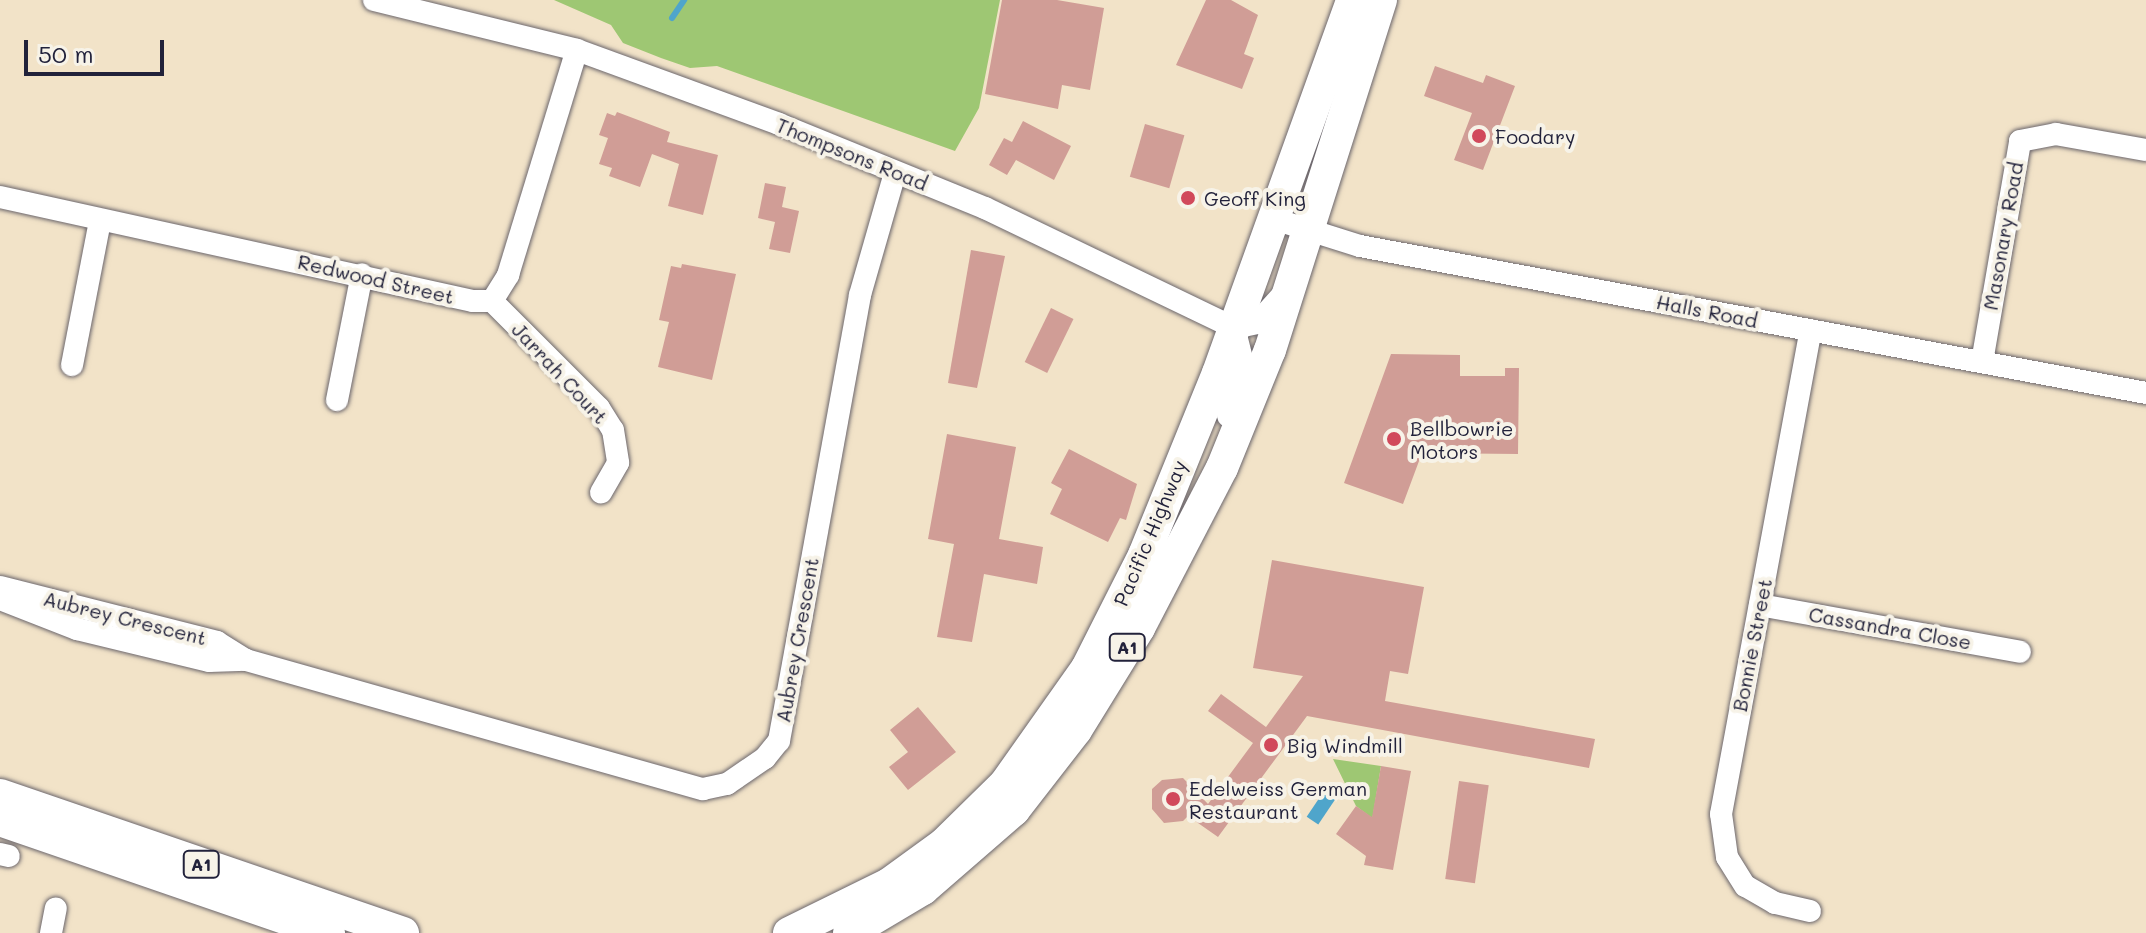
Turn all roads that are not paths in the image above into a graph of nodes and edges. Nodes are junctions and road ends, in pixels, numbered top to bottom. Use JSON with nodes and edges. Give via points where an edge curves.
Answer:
{"nodes":[{"id":1,"x":1352,"y":0,"type":"edge"},
{"id":2,"x":1381,"y":0,"type":"edge"},
{"id":3,"x":379,"y":1,"type":"edge"},
{"id":4,"x":577,"y":50,"type":"junction"},
{"id":5,"x":2146,"y":150,"type":"edge"},
{"id":6,"x":895,"y":173,"type":"junction"},
{"id":7,"x":0,"y":197,"type":"edge"},
{"id":8,"x":1271,"y":218,"type":"junction"},
{"id":9,"x":100,"y":221,"type":"junction"},
{"id":10,"x":1311,"y":231,"type":"junction"},
{"id":11,"x":362,"y":274,"type":"junction"},
{"id":12,"x":1296,"y":279,"type":"junction"},
{"id":13,"x":492,"y":301,"type":"junction"},
{"id":14,"x":1234,"y":328,"type":"junction"},
{"id":15,"x":1811,"y":330,"type":"junction"},
{"id":16,"x":1982,"y":362,"type":"junction"},
{"id":17,"x":72,"y":365,"type":"dead end"},
{"id":18,"x":2146,"y":393,"type":"edge"},
{"id":19,"x":337,"y":400,"type":"dead end"},
{"id":20,"x":1211,"y":491,"type":"junction"},
{"id":21,"x":601,"y":492,"type":"dead end"},
{"id":22,"x":0,"y":587,"type":"edge"},
{"id":23,"x":0,"y":599,"type":"edge"},
{"id":24,"x":1760,"y":605,"type":"junction"},
{"id":25,"x":2020,"y":652,"type":"dead end"},
{"id":26,"x":246,"y":660,"type":"junction"},
{"id":27,"x":0,"y":795,"type":"edge"},
{"id":28,"x":0,"y":820,"type":"edge"},
{"id":29,"x":56,"y":908,"type":"dead end"},
{"id":30,"x":1810,"y":911,"type":"dead end"},
{"id":31,"x":51,"y":933,"type":"edge"},
{"id":32,"x":329,"y":933,"type":"edge"},
{"id":33,"x":403,"y":933,"type":"edge"},
{"id":34,"x":789,"y":933,"type":"edge"},
{"id":35,"x":849,"y":933,"type":"edge"}],
"edges":[{"from":1,"to":8,"type":"highway","name":"Pacific Highway","number":"A1"},
{"from":2,"to":10,"type":"highway","name":"Pacific Highway","number":"A1"},
{"from":3,"to":4,"type":"street","name":"Thompsons Road"},
{"from":4,"to":6,"type":"street","name":"Thompsons Road"},
{"from":4,"to":13,"type":"street","via":[[508,275]]},
{"from":5,"to":16,"type":"street","name":"Masonary Road","via":[[2056,134],[2020,141]]},
{"from":6,"to":14,"type":"street","name":"Thompsons Road","via":[[985,208]]},
{"from":6,"to":26,"type":"street","name":"Aubrey Crescent","via":[[860,295],[779,741],[748,772],[703,789]]},
{"from":7,"to":9,"type":"street","name":"Redwood Street"},
{"from":8,"to":10,"type":"street","name":"Halls Road"},
{"from":8,"to":14,"type":"highway","name":"Pacific Highway","number":"A1"},
{"from":9,"to":11,"type":"street","name":"Redwood Street"},
{"from":9,"to":17,"type":"street"},
{"from":10,"to":12,"type":"highway","name":"Pacific Highway","number":"A1"},
{"from":10,"to":15,"type":"street","name":"Halls Road","via":[[1360,246]]},
{"from":11,"to":13,"type":"street","name":"Redwood Street"},
{"from":11,"to":19,"type":"street"},
{"from":12,"to":14,"type":"street","via":[[1257,323]]},
{"from":12,"to":20,"type":"highway","name":"Pacific Highway","number":"A1"},
{"from":13,"to":21,"type":"street","name":"Jarrah Court","via":[[599,408],[613,430],[618,463]]},
{"from":14,"to":20,"type":"street","name":"Pacific Highway","via":[[1242,371]]},
{"from":14,"to":34,"type":"highway","name":"Pacific Highway","number":"A1","via":[[1125,597],[1087,668],[1033,748],[988,802],[925,858],[858,902]]},
{"from":15,"to":16,"type":"street","name":"Halls Road"},
{"from":15,"to":24,"type":"street","name":"Bonnie Street"},
{"from":16,"to":18,"type":"street","name":"Halls Road"},
{"from":20,"to":35,"type":"highway","name":"Pacific Highway","number":"A1","via":[[1139,628],[1030,792],[936,880]]},
{"from":22,"to":26,"type":"street","name":"Aubrey Crescent","via":[[217,642]]},
{"from":23,"to":26,"type":"street","name":"Aubrey Crescent","via":[[77,629],[209,661]]},
{"from":24,"to":25,"type":"street","name":"Cassandra Close"},
{"from":24,"to":30,"type":"street","name":"Bonnie Street","via":[[1723,791],[1721,837],[1745,886],[1775,903]]},
{"from":27,"to":33,"type":"highway","number":"A1"},
{"from":28,"to":32,"type":"highway","number":"A1"},
{"from":29,"to":31,"type":"street"}]}
